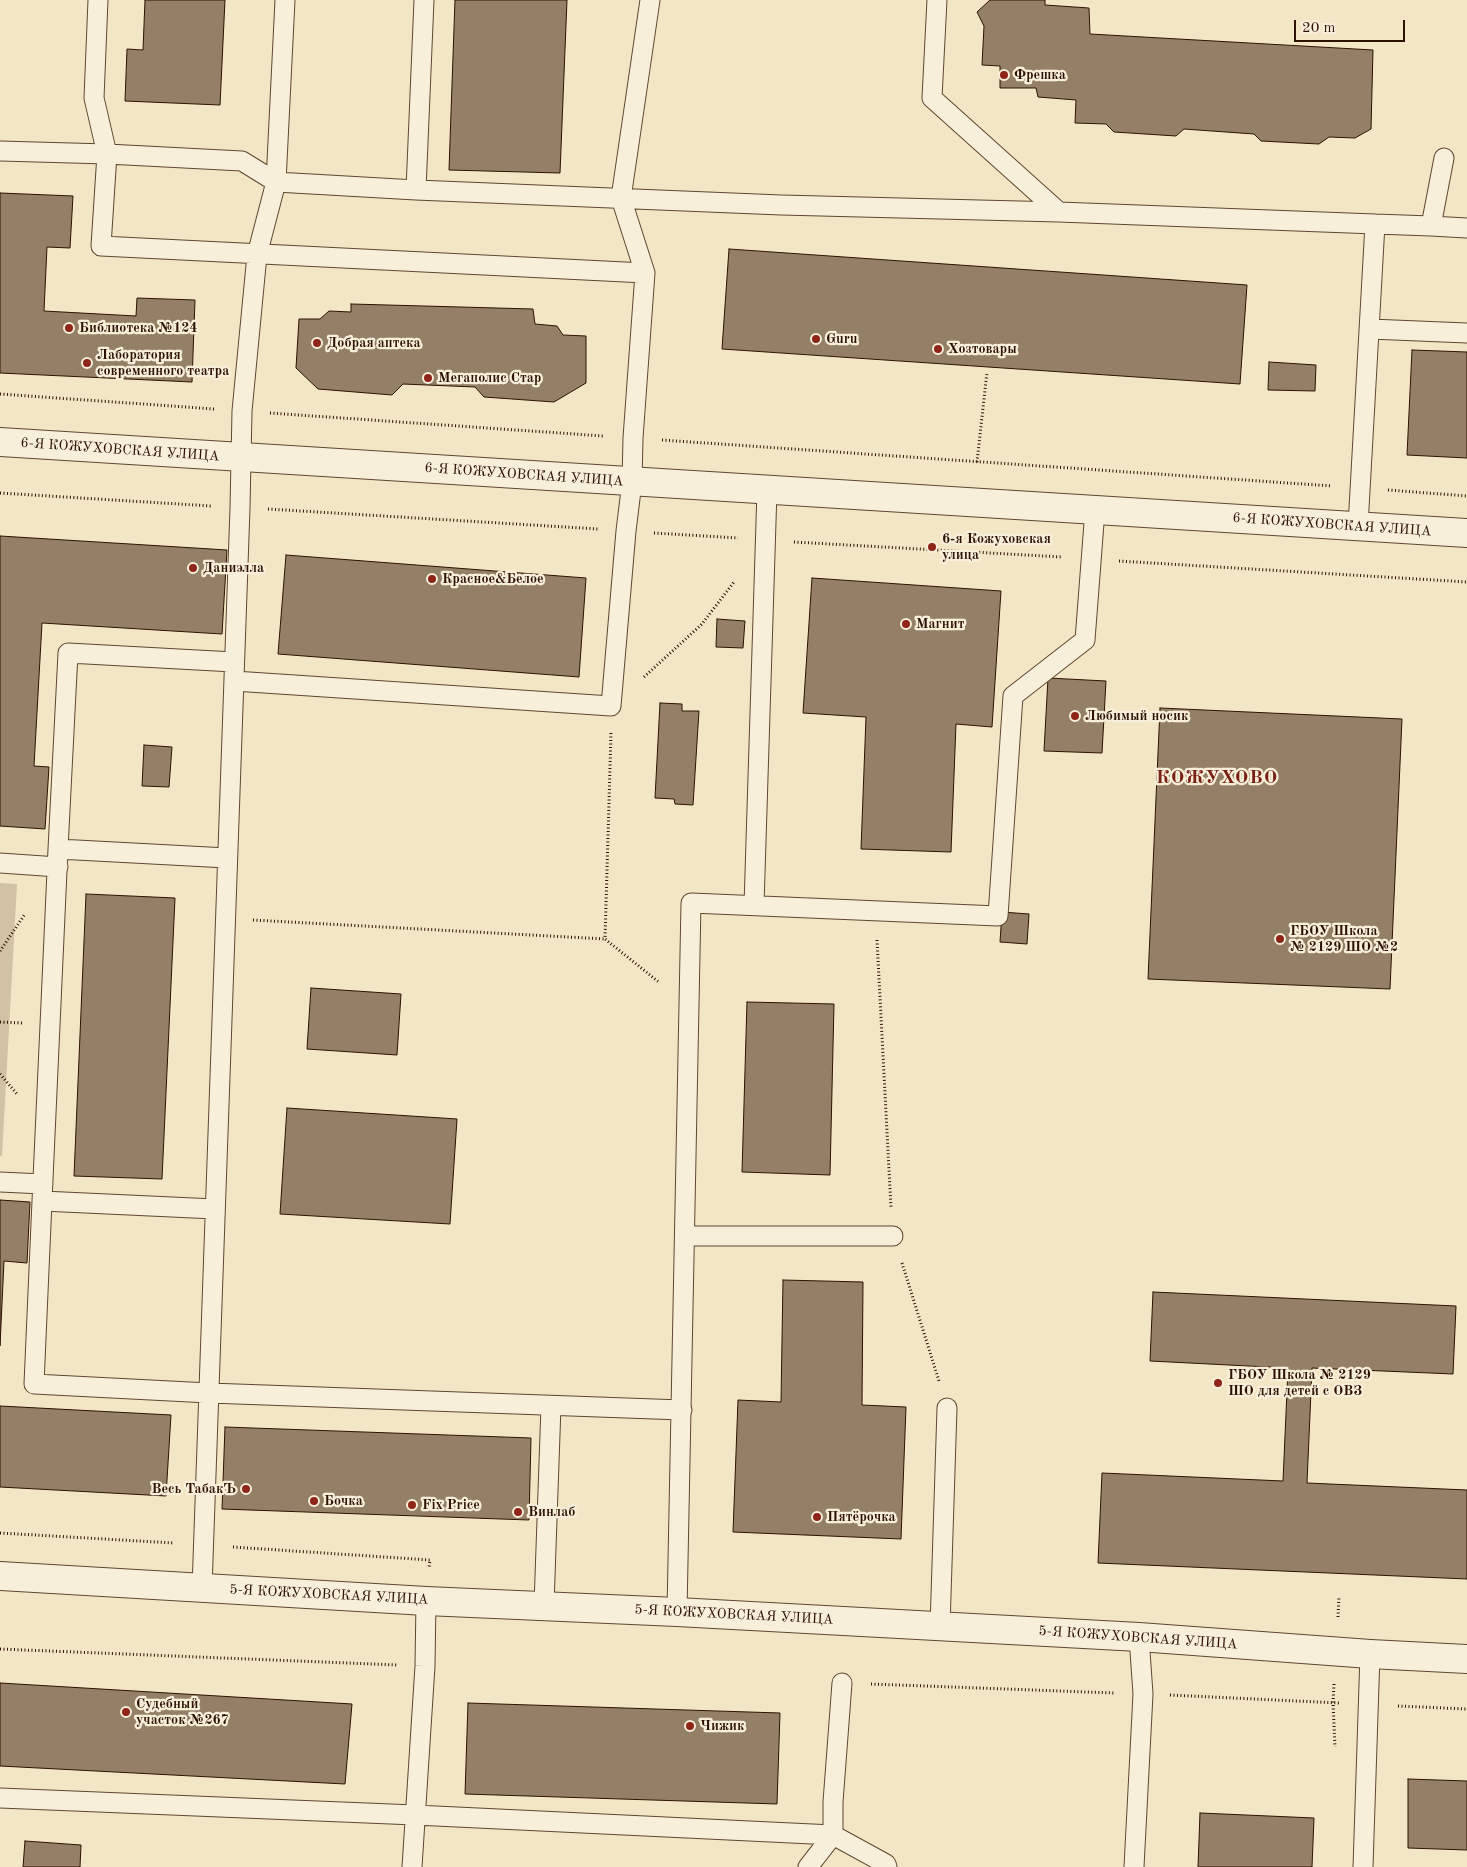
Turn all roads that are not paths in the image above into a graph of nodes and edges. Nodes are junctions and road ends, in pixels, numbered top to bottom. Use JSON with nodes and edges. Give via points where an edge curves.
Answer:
{"nodes":[{"id":1,"x":98,"y":0,"type":"edge"},
{"id":2,"x":285,"y":0,"type":"edge"},
{"id":3,"x":424,"y":0,"type":"edge"},
{"id":4,"x":650,"y":0,"type":"edge"},
{"id":5,"x":936,"y":0,"type":"edge"},
{"id":6,"x":0,"y":151,"type":"edge"},
{"id":7,"x":107,"y":154,"type":"junction"},
{"id":8,"x":1444,"y":158,"type":"dead end"},
{"id":9,"x":276,"y":182,"type":"junction"},
{"id":10,"x":416,"y":190,"type":"junction"},
{"id":11,"x":621,"y":198,"type":"junction"},
{"id":12,"x":1059,"y":212,"type":"junction"},
{"id":13,"x":1375,"y":224,"type":"junction"},
{"id":14,"x":1431,"y":226,"type":"junction"},
{"id":15,"x":1467,"y":228,"type":"edge"},
{"id":16,"x":257,"y":255,"type":"junction"},
{"id":17,"x":645,"y":274,"type":"junction"},
{"id":18,"x":1370,"y":329,"type":"junction"},
{"id":19,"x":1467,"y":333,"type":"edge"},
{"id":20,"x":0,"y":442,"type":"edge"},
{"id":21,"x":242,"y":457,"type":"junction"},
{"id":22,"x":632,"y":482,"type":"junction"},
{"id":23,"x":768,"y":490,"type":"junction"},
{"id":24,"x":1095,"y":510,"type":"junction"},
{"id":25,"x":1358,"y":526,"type":"junction"},
{"id":26,"x":1467,"y":533,"type":"edge"},
{"id":27,"x":234,"y":662,"type":"junction"},
{"id":28,"x":234,"y":681,"type":"junction"},
{"id":29,"x":58,"y":858,"type":"junction"},
{"id":30,"x":228,"y":858,"type":"junction"},
{"id":31,"x":0,"y":863,"type":"edge"},
{"id":32,"x":754,"y":905,"type":"junction"},
{"id":33,"x":0,"y":1182,"type":"edge"},
{"id":34,"x":43,"y":1192,"type":"junction"},
{"id":35,"x":215,"y":1209,"type":"junction"},
{"id":36,"x":685,"y":1236,"type":"junction"},
{"id":37,"x":893,"y":1236,"type":"road end"},
{"id":38,"x":208,"y":1393,"type":"junction"},
{"id":39,"x":551,"y":1406,"type":"junction"},
{"id":40,"x":947,"y":1408,"type":"road end"},
{"id":41,"x":682,"y":1410,"type":"junction"},
{"id":42,"x":0,"y":1576,"type":"edge"},
{"id":43,"x":202,"y":1588,"type":"junction"},
{"id":44,"x":426,"y":1600,"type":"junction"},
{"id":45,"x":544,"y":1606,"type":"junction"},
{"id":46,"x":677,"y":1612,"type":"junction"},
{"id":47,"x":940,"y":1627,"type":"junction"},
{"id":48,"x":1140,"y":1636,"type":"junction"},
{"id":49,"x":1370,"y":1654,"type":"junction"},
{"id":50,"x":1467,"y":1659,"type":"edge"},
{"id":51,"x":842,"y":1683,"type":"road end"},
{"id":52,"x":0,"y":1798,"type":"edge"},
{"id":53,"x":415,"y":1815,"type":"junction"},
{"id":54,"x":833,"y":1835,"type":"junction"},
{"id":55,"x":412,"y":1867,"type":"edge"},
{"id":56,"x":808,"y":1867,"type":"edge"},
{"id":57,"x":887,"y":1867,"type":"edge"},
{"id":58,"x":1134,"y":1867,"type":"edge"},
{"id":59,"x":1363,"y":1867,"type":"edge"}],
"edges":[{"from":1,"to":7,"type":"lane","via":[[94,98]]},
{"from":2,"to":9,"type":"lane"},
{"from":3,"to":10,"type":"lane"},
{"from":4,"to":11,"type":"lane"},
{"from":5,"to":12,"type":"lane","via":[[932,98]]},
{"from":6,"to":7,"type":"lane"},
{"from":7,"to":9,"type":"lane","via":[[242,161]]},
{"from":7,"to":16,"type":"lane","via":[[101,246]]},
{"from":8,"to":14,"type":"lane"},
{"from":9,"to":10,"type":"lane"},
{"from":9,"to":16,"type":"lane"},
{"from":10,"to":11,"type":"lane"},
{"from":11,"to":12,"type":"lane"},
{"from":11,"to":17,"type":"lane"},
{"from":12,"to":13,"type":"lane"},
{"from":13,"to":14,"type":"lane"},
{"from":13,"to":18,"type":"lane"},
{"from":14,"to":15,"type":"lane"},
{"from":16,"to":17,"type":"lane"},
{"from":16,"to":21,"type":"lane","via":[[242,411]]},
{"from":17,"to":22,"type":"lane"},
{"from":18,"to":19,"type":"lane"},
{"from":18,"to":25,"type":"lane"},
{"from":20,"to":21,"type":"street","name":"6-Я КОЖУХОВСКАЯ УЛИЦА"},
{"from":21,"to":22,"type":"street","name":"6-Я КОЖУХОВСКАЯ УЛИЦА"},
{"from":21,"to":27,"type":"lane"},
{"from":22,"to":23,"type":"street","name":"6-Я КОЖУХОВСКАЯ УЛИЦА"},
{"from":22,"to":28,"type":"lane","via":[[611,706]]},
{"from":23,"to":24,"type":"street","name":"6-Я КОЖУХОВСКАЯ УЛИЦА"},
{"from":23,"to":32,"type":"lane"},
{"from":24,"to":25,"type":"street","name":"6-Я КОЖУХОВСКАЯ УЛИЦА"},
{"from":24,"to":32,"type":"lane","via":[[1085,640],[1012,696],[998,916]]},
{"from":25,"to":26,"type":"street","name":"6-Я КОЖУХОВСКАЯ УЛИЦА"},
{"from":27,"to":28,"type":"lane"},
{"from":27,"to":29,"type":"lane","via":[[68,653]]},
{"from":28,"to":30,"type":"lane"},
{"from":29,"to":30,"type":"lane"},
{"from":29,"to":31,"type":"lane"},
{"from":29,"to":34,"type":"lane"},
{"from":30,"to":35,"type":"lane"},
{"from":32,"to":36,"type":"lane","via":[[691,902]]},
{"from":33,"to":34,"type":"lane"},
{"from":34,"to":35,"type":"lane"},
{"from":34,"to":38,"type":"lane","via":[[34,1384]]},
{"from":35,"to":38,"type":"lane"},
{"from":36,"to":37,"type":"lane"},
{"from":36,"to":41,"type":"lane"},
{"from":38,"to":39,"type":"lane"},
{"from":38,"to":43,"type":"lane"},
{"from":39,"to":41,"type":"lane"},
{"from":39,"to":45,"type":"lane"},
{"from":40,"to":47,"type":"lane"},
{"from":41,"to":46,"type":"lane"},
{"from":42,"to":43,"type":"street","name":"5-Я КОЖУХОВСКАЯ УЛИЦА"},
{"from":43,"to":44,"type":"street","name":"5-Я КОЖУХОВСКАЯ УЛИЦА"},
{"from":44,"to":45,"type":"street","name":"5-Я КОЖУХОВСКАЯ УЛИЦА"},
{"from":44,"to":53,"type":"lane"},
{"from":45,"to":46,"type":"street","name":"5-Я КОЖУХОВСКАЯ УЛИЦА"},
{"from":46,"to":47,"type":"street","name":"5-Я КОЖУХОВСКАЯ УЛИЦА"},
{"from":47,"to":48,"type":"street","name":"5-Я КОЖУХОВСКАЯ УЛИЦА"},
{"from":48,"to":49,"type":"street","name":"5-Я КОЖУХОВСКАЯ УЛИЦА"},
{"from":48,"to":58,"type":"lane","via":[[1143,1694]]},
{"from":49,"to":50,"type":"street","name":"5-Я КОЖУХОВСКАЯ УЛИЦА"},
{"from":49,"to":59,"type":"lane"},
{"from":51,"to":54,"type":"lane"},
{"from":52,"to":53,"type":"lane"},
{"from":53,"to":54,"type":"lane"},
{"from":53,"to":55,"type":"lane"},
{"from":54,"to":56,"type":"lane"},
{"from":54,"to":57,"type":"lane"}]}
